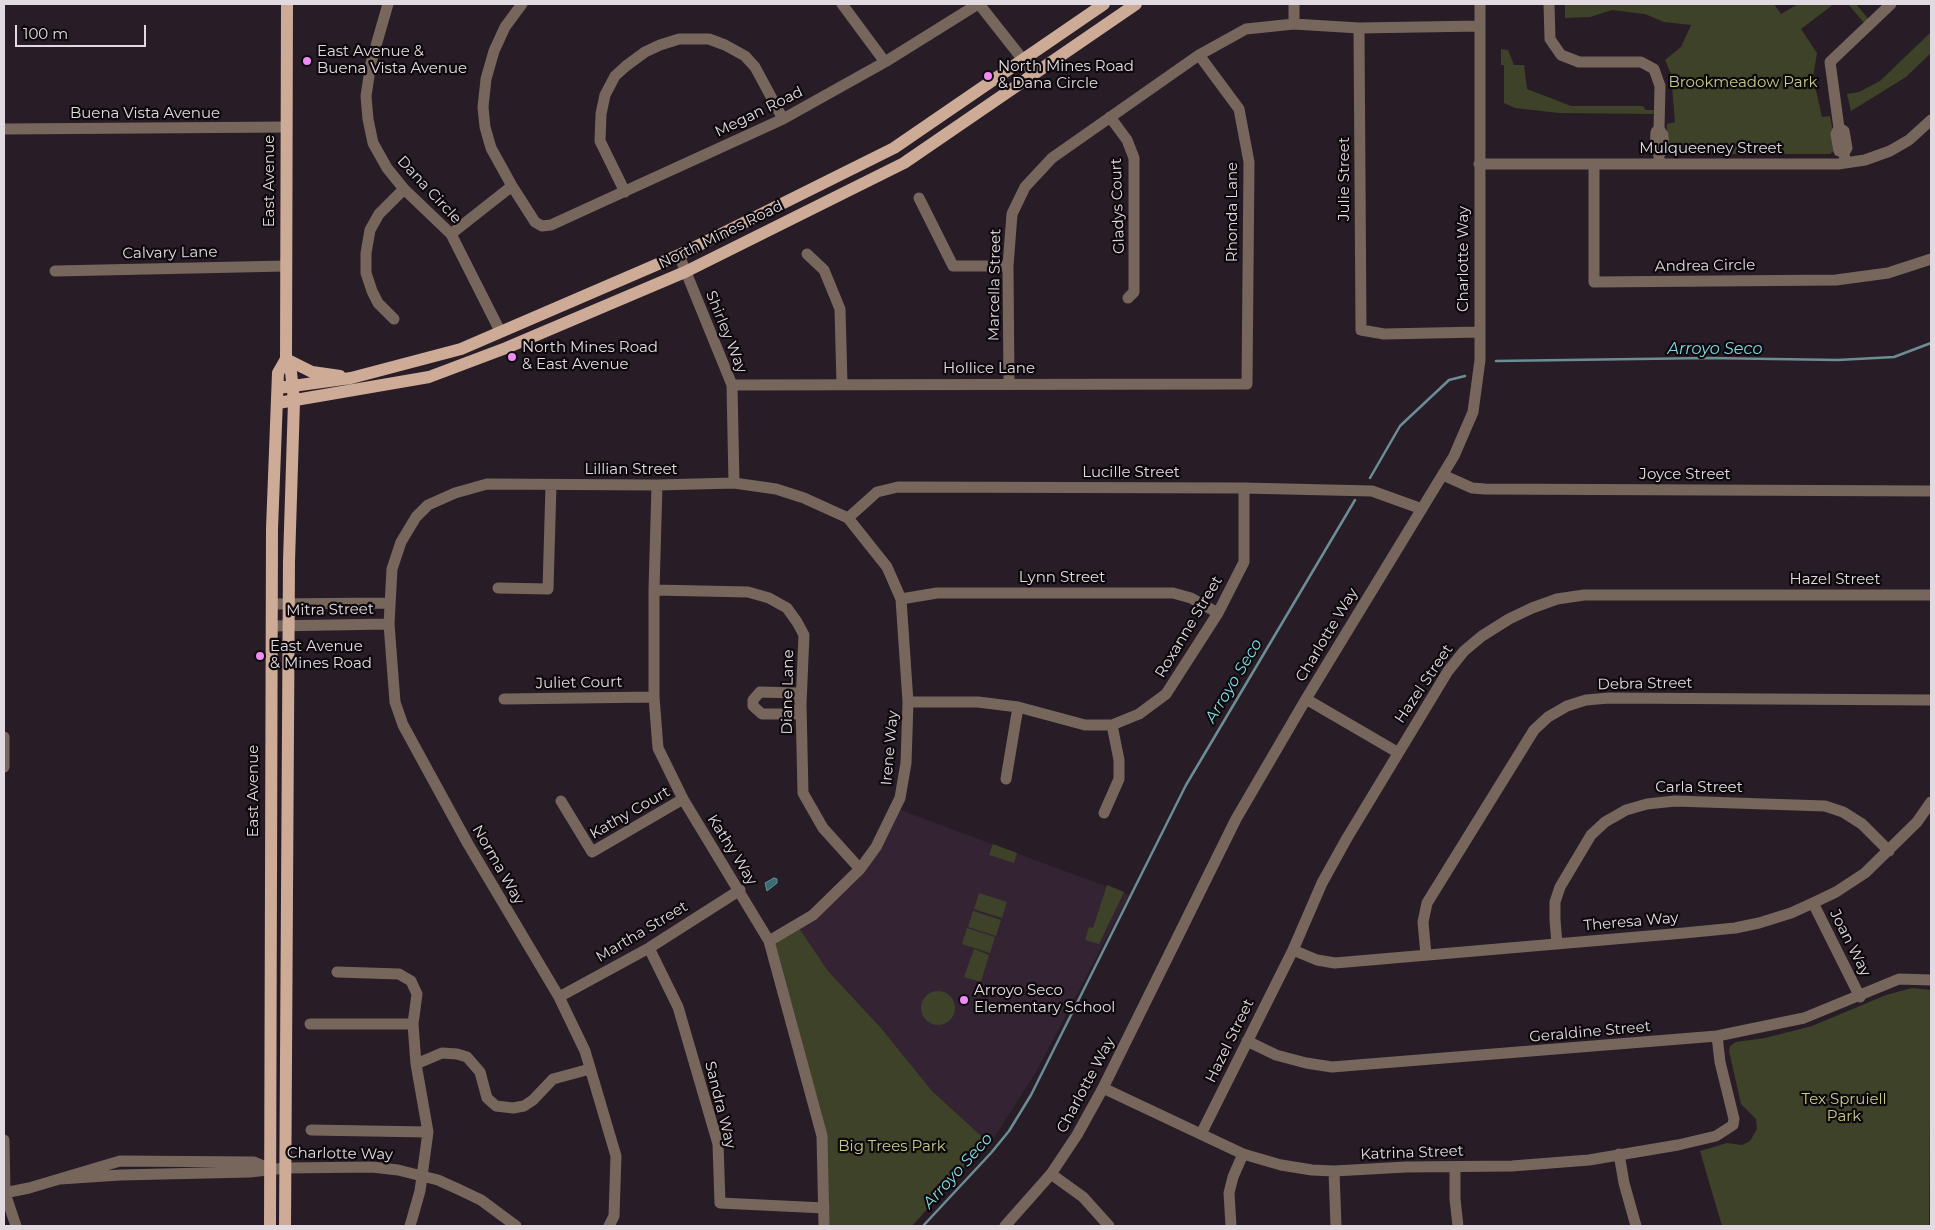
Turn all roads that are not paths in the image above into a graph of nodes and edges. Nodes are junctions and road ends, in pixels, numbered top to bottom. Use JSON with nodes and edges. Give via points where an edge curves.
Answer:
{"nodes":[{"id":1,"x":287,"y":4,"type":"edge"},
{"id":2,"x":388,"y":4,"type":"edge"},
{"id":3,"x":522,"y":4,"type":"edge"},
{"id":4,"x":842,"y":4,"type":"edge"},
{"id":5,"x":979,"y":4,"type":"edge"},
{"id":6,"x":1104,"y":4,"type":"edge"},
{"id":7,"x":1136,"y":4,"type":"edge"},
{"id":8,"x":1294,"y":4,"type":"edge"},
{"id":9,"x":1480,"y":4,"type":"edge"},
{"id":10,"x":1549,"y":4,"type":"edge"},
{"id":11,"x":1892,"y":4,"type":"edge"},
{"id":12,"x":1294,"y":24,"type":"junction"},
{"id":13,"x":1480,"y":26,"type":"junction"},
{"id":14,"x":1359,"y":28,"type":"junction"},
{"id":15,"x":1199,"y":54,"type":"junction"},
{"id":16,"x":1024,"y":61,"type":"junction"},
{"id":17,"x":885,"y":62,"type":"junction"},
{"id":18,"x":1035,"y":75,"type":"junction"},
{"id":19,"x":1110,"y":116,"type":"junction"},
{"id":20,"x":784,"y":119,"type":"junction"},
{"id":21,"x":1931,"y":120,"type":"edge"},
{"id":22,"x":287,"y":128,"type":"junction"},
{"id":23,"x":4,"y":130,"type":"edge"},
{"id":24,"x":1845,"y":158,"type":"junction"},
{"id":25,"x":1659,"y":159,"type":"junction"},
{"id":26,"x":1479,"y":164,"type":"junction"},
{"id":27,"x":1594,"y":164,"type":"junction"},
{"id":28,"x":512,"y":186,"type":"junction"},
{"id":29,"x":404,"y":189,"type":"junction"},
{"id":30,"x":625,"y":192,"type":"junction"},
{"id":31,"x":919,"y":198,"type":"dead end"},
{"id":32,"x":451,"y":234,"type":"junction"},
{"id":33,"x":807,"y":254,"type":"dead end"},
{"id":34,"x":679,"y":255,"type":"junction"},
{"id":35,"x":1931,"y":259,"type":"edge"},
{"id":36,"x":286,"y":266,"type":"junction"},
{"id":37,"x":1008,"y":266,"type":"junction"},
{"id":38,"x":55,"y":271,"type":"dead end"},
{"id":39,"x":685,"y":272,"type":"junction"},
{"id":40,"x":1128,"y":298,"type":"dead end"},
{"id":41,"x":394,"y":318,"type":"dead end"},
{"id":42,"x":500,"y":332,"type":"junction"},
{"id":43,"x":1480,"y":332,"type":"junction"},
{"id":44,"x":286,"y":359,"type":"junction"},
{"id":45,"x":351,"y":378,"type":"junction"},
{"id":46,"x":424,"y":378,"type":"junction"},
{"id":47,"x":842,"y":384,"type":"junction"},
{"id":48,"x":1009,"y":384,"type":"junction"},
{"id":49,"x":1247,"y":384,"type":"joint"},
{"id":50,"x":732,"y":385,"type":"junction"},
{"id":51,"x":278,"y":388,"type":"junction"},
{"id":52,"x":293,"y":388,"type":"junction"},
{"id":53,"x":294,"y":401,"type":"junction"},
{"id":54,"x":278,"y":403,"type":"junction"},
{"id":55,"x":1443,"y":475,"type":"junction"},
{"id":56,"x":734,"y":483,"type":"junction"},
{"id":57,"x":550,"y":485,"type":"junction"},
{"id":58,"x":657,"y":485,"type":"junction"},
{"id":59,"x":1244,"y":488,"type":"junction"},
{"id":60,"x":1931,"y":491,"type":"edge"},
{"id":61,"x":1422,"y":509,"type":"junction"},
{"id":62,"x":416,"y":516,"type":"joint"},
{"id":63,"x":848,"y":518,"type":"junction"},
{"id":64,"x":498,"y":588,"type":"dead end"},
{"id":65,"x":654,"y":590,"type":"junction"},
{"id":66,"x":1931,"y":595,"type":"edge"},
{"id":67,"x":901,"y":599,"type":"junction"},
{"id":68,"x":389,"y":603,"type":"junction"},
{"id":69,"x":272,"y":604,"type":"junction"},
{"id":70,"x":288,"y":604,"type":"junction"},
{"id":71,"x":1218,"y":613,"type":"junction"},
{"id":72,"x":389,"y":624,"type":"junction"},
{"id":73,"x":288,"y":625,"type":"junction"},
{"id":74,"x":272,"y":626,"type":"junction"},
{"id":75,"x":654,"y":697,"type":"junction"},
{"id":76,"x":504,"y":699,"type":"dead end"},
{"id":77,"x":1306,"y":699,"type":"junction"},
{"id":78,"x":1931,"y":700,"type":"edge"},
{"id":79,"x":908,"y":702,"type":"junction"},
{"id":80,"x":1018,"y":708,"type":"junction"},
{"id":81,"x":1112,"y":725,"type":"junction"},
{"id":82,"x":4,"y":737,"type":"edge"},
{"id":83,"x":1397,"y":752,"type":"junction"},
{"id":84,"x":4,"y":767,"type":"edge"},
{"id":85,"x":1006,"y":779,"type":"dead end"},
{"id":86,"x":683,"y":799,"type":"junction"},
{"id":87,"x":561,"y":801,"type":"dead end"},
{"id":88,"x":1931,"y":802,"type":"edge"},
{"id":89,"x":1104,"y":813,"type":"dead end"},
{"id":90,"x":1889,"y":851,"type":"junction"},
{"id":91,"x":860,"y":869,"type":"junction"},
{"id":92,"x":740,"y":890,"type":"junction"},
{"id":93,"x":1814,"y":903,"type":"junction"},
{"id":94,"x":769,"y":941,"type":"junction"},
{"id":95,"x":1557,"y":944,"type":"junction"},
{"id":96,"x":649,"y":948,"type":"junction"},
{"id":97,"x":1293,"y":950,"type":"junction"},
{"id":98,"x":1426,"y":955,"type":"junction"},
{"id":99,"x":337,"y":972,"type":"dead end"},
{"id":100,"x":1931,"y":980,"type":"edge"},
{"id":101,"x":559,"y":997,"type":"junction"},
{"id":102,"x":1860,"y":997,"type":"junction"},
{"id":103,"x":310,"y":1024,"type":"dead end"},
{"id":104,"x":413,"y":1024,"type":"junction"},
{"id":105,"x":1717,"y":1036,"type":"junction"},
{"id":106,"x":1247,"y":1041,"type":"junction"},
{"id":107,"x":416,"y":1064,"type":"junction"},
{"id":108,"x":590,"y":1069,"type":"junction"},
{"id":109,"x":1103,"y":1088,"type":"junction"},
{"id":110,"x":311,"y":1130,"type":"dead end"},
{"id":111,"x":428,"y":1132,"type":"junction"},
{"id":112,"x":1201,"y":1134,"type":"junction"},
{"id":113,"x":4,"y":1140,"type":"edge"},
{"id":114,"x":1242,"y":1154,"type":"junction"},
{"id":115,"x":1619,"y":1154,"type":"junction"},
{"id":116,"x":1456,"y":1167,"type":"junction"},
{"id":117,"x":270,"y":1168,"type":"junction"},
{"id":118,"x":285,"y":1168,"type":"junction"},
{"id":119,"x":1334,"y":1171,"type":"junction"},
{"id":120,"x":1051,"y":1174,"type":"junction"},
{"id":121,"x":422,"y":1175,"type":"junction"},
{"id":122,"x":4,"y":1193,"type":"edge"},
{"id":123,"x":824,"y":1208,"type":"junction"},
{"id":124,"x":16,"y":1226,"type":"edge"},
{"id":125,"x":270,"y":1226,"type":"edge"},
{"id":126,"x":285,"y":1226,"type":"edge"},
{"id":127,"x":410,"y":1226,"type":"edge"},
{"id":128,"x":516,"y":1226,"type":"edge"},
{"id":129,"x":609,"y":1226,"type":"edge"},
{"id":130,"x":824,"y":1226,"type":"edge"},
{"id":131,"x":1005,"y":1226,"type":"edge"},
{"id":132,"x":1109,"y":1226,"type":"edge"},
{"id":133,"x":1231,"y":1226,"type":"edge"},
{"id":134,"x":1336,"y":1226,"type":"edge"},
{"id":135,"x":1458,"y":1226,"type":"edge"},
{"id":136,"x":1636,"y":1226,"type":"edge"}],
"edges":[{"from":1,"to":22,"type":"main road","name":"East Avenue"},
{"from":2,"to":29,"type":"street","name":"Dana Circle","via":[[371,63],[366,96],[373,143]]},
{"from":3,"to":28,"type":"street","via":[[505,27],[494,51],[483,107],[491,148]]},
{"from":4,"to":17,"type":"street"},
{"from":5,"to":16,"type":"street"},
{"from":5,"to":17,"type":"street","name":"Megan Road"},
{"from":6,"to":16,"type":"main road","name":"North Mines Road"},
{"from":7,"to":18,"type":"main road","name":"North Mines Road"},
{"from":8,"to":12,"type":"street"},
{"from":9,"to":13,"type":"street","name":"Charlotte Way"},
{"from":10,"to":25,"type":"street","via":[[1550,39],[1561,54],[1579,62],[1641,62],[1654,69],[1660,86],[1660,129],[1664,150]]},
{"from":11,"to":24,"type":"street","via":[[1830,62],[1839,128],[1844,131],[1847,148]]},
{"from":12,"to":14,"type":"street","name":"Marcella Street"},
{"from":12,"to":15,"type":"street","name":"Marcella Street","via":[[1246,29]]},
{"from":13,"to":14,"type":"street","name":"Marcella Street"},
{"from":13,"to":26,"type":"street","name":"Charlotte Way"},
{"from":14,"to":43,"type":"street","name":"Julie Street","via":[[1361,330],[1384,334]]},
{"from":15,"to":19,"type":"street","name":"Marcella Street"},
{"from":15,"to":49,"type":"street","name":"Rhonda Lane","via":[[1239,109],[1249,162]]},
{"from":16,"to":18,"type":"street"},
{"from":16,"to":34,"type":"main road","name":"North Mines Road","via":[[894,148]]},
{"from":17,"to":20,"type":"street","name":"Megan Road"},
{"from":18,"to":39,"type":"main road","name":"North Mines Road","via":[[904,163]]},
{"from":19,"to":37,"type":"street","name":"Marcella Street","via":[[1052,158],[1025,187],[1012,214]]},
{"from":19,"to":40,"type":"street","name":"Gladys Court","via":[[1127,140],[1134,158],[1134,292]]},
{"from":20,"to":30,"type":"street","name":"Megan Road"},
{"from":20,"to":30,"type":"street","via":[[755,67],[745,56],[709,39],[679,39],[660,45],[626,66],[605,95],[599,127],[600,141]]},
{"from":21,"to":24,"type":"street","name":"Mulqueeney Street","via":[[1909,140],[1890,151],[1865,160]]},
{"from":22,"to":23,"type":"street","name":"Buena Vista Avenue"},
{"from":22,"to":36,"type":"main road","name":"East Avenue"},
{"from":24,"to":25,"type":"street","name":"Mulqueeney Street"},
{"from":25,"to":27,"type":"street","name":"Mulqueeney Street"},
{"from":26,"to":27,"type":"street","name":"Mulqueeney Street"},
{"from":26,"to":43,"type":"street","name":"Charlotte Way"},
{"from":27,"to":35,"type":"street","name":"Andrea Circle","via":[[1594,282],[1836,280],[1888,273]]},
{"from":28,"to":30,"type":"street","name":"Megan Road","via":[[535,222],[542,226]]},
{"from":28,"to":32,"type":"street"},
{"from":29,"to":32,"type":"street","name":"Dana Circle"},
{"from":29,"to":41,"type":"street","via":[[379,214],[370,230],[366,252],[366,273],[372,292],[378,303]]},
{"from":31,"to":37,"type":"street","via":[[953,266]]},
{"from":32,"to":42,"type":"street","name":"Dana Circle"},
{"from":33,"to":47,"type":"street","via":[[824,270],[840,309]]},
{"from":34,"to":39,"type":"street","name":"Shirley Way"},
{"from":34,"to":42,"type":"main road","name":"North Mines Road"},
{"from":36,"to":38,"type":"street","name":"Calvary Lane"},
{"from":36,"to":44,"type":"main road","name":"East Avenue"},
{"from":37,"to":48,"type":"street","name":"Marcella Street"},
{"from":39,"to":46,"type":"main road","name":"North Mines Road","via":[[506,348]]},
{"from":39,"to":50,"type":"street","name":"Shirley Way"},
{"from":42,"to":45,"type":"main road","name":"North Mines Road","via":[[453,351]]},
{"from":42,"to":46,"type":"main road","via":[[492,346],[435,368]]},
{"from":43,"to":55,"type":"street","name":"Charlotte Way","via":[[1473,412]]},
{"from":44,"to":45,"type":"main road","via":[[312,372]]},
{"from":44,"to":51,"type":"main road","name":"East Avenue","via":[[278,372]]},
{"from":44,"to":52,"type":"main road","name":"East Avenue"},
{"from":45,"to":52,"type":"main road","name":"North Mines Road"},
{"from":46,"to":53,"type":"main road","name":"North Mines Road"},
{"from":47,"to":48,"type":"street","name":"Hollice Lane"},
{"from":47,"to":50,"type":"street","name":"Hollice Lane"},
{"from":48,"to":49,"type":"street","name":"Hollice Lane"},
{"from":50,"to":56,"type":"street","name":"Shirley Way"},
{"from":51,"to":52,"type":"main road","name":"North Mines Road"},
{"from":51,"to":54,"type":"main road","name":"East Avenue"},
{"from":52,"to":53,"type":"main road","name":"East Avenue"},
{"from":53,"to":54,"type":"main road","name":"North Mines Road"},
{"from":53,"to":70,"type":"main road","name":"East Avenue"},
{"from":54,"to":69,"type":"main road","name":"East Avenue"},
{"from":55,"to":60,"type":"street","name":"Joyce Street","via":[[1485,490]]},
{"from":55,"to":61,"type":"street","name":"Charlotte Way"},
{"from":56,"to":58,"type":"street","name":"Lillian Street"},
{"from":56,"to":63,"type":"street","name":"Lillian Street","via":[[776,488]]},
{"from":57,"to":58,"type":"street","name":"Lillian Street"},
{"from":57,"to":62,"type":"street","name":"Lillian Street","via":[[487,484],[428,505]]},
{"from":57,"to":64,"type":"street","via":[[548,589]]},
{"from":58,"to":65,"type":"street","name":"Kathy Way"},
{"from":59,"to":61,"type":"street","name":"Lucille Street","via":[[1372,491]]},
{"from":59,"to":63,"type":"street","name":"Lucille Street","via":[[898,487],[878,492]]},
{"from":59,"to":71,"type":"street","name":"Roxanne Street","via":[[1244,562]]},
{"from":61,"to":77,"type":"street","name":"Charlotte Way"},
{"from":62,"to":68,"type":"street","name":"Norma Way","via":[[401,542],[392,569]]},
{"from":63,"to":67,"type":"street","name":"Irene Way","via":[[887,567]]},
{"from":65,"to":75,"type":"street","name":"Kathy Way"},
{"from":65,"to":91,"type":"street","name":"Diane Lane","via":[[748,592],[770,598],[786,608],[804,635],[801,704],[803,793],[824,828]]},
{"from":66,"to":83,"type":"street","name":"Hazel Street","via":[[1614,594],[1558,599],[1509,619],[1464,651]]},
{"from":67,"to":71,"type":"street","name":"Lynn Street","via":[[937,593],[1173,593],[1191,598]]},
{"from":67,"to":79,"type":"street","name":"Irene Way"},
{"from":68,"to":70,"type":"street","name":"Mitra Street"},
{"from":68,"to":72,"type":"street","name":"Norma Way"},
{"from":69,"to":70,"type":"street","name":"Mitra Street"},
{"from":69,"to":74,"type":"main road","name":"East Avenue"},
{"from":70,"to":73,"type":"main road","name":"East Avenue"},
{"from":71,"to":81,"type":"street","name":"Roxanne Street","via":[[1166,694],[1139,714]]},
{"from":72,"to":73,"type":"street","name":"Mitra Street"},
{"from":72,"to":101,"type":"street","name":"Norma Way","via":[[394,702],[403,725],[468,844]]},
{"from":73,"to":74,"type":"street","name":"Mitra Street"},
{"from":73,"to":118,"type":"main road","name":"East Avenue"},
{"from":74,"to":117,"type":"main road","name":"East Avenue"},
{"from":75,"to":76,"type":"street","name":"Juliet Court"},
{"from":75,"to":86,"type":"street","name":"Kathy Way","via":[[658,748]]},
{"from":77,"to":83,"type":"street"},
{"from":77,"to":109,"type":"street","name":"Charlotte Way","via":[[1236,819]]},
{"from":78,"to":98,"type":"street","name":"Debra Street","via":[[1608,698],[1567,706],[1534,730],[1427,902],[1423,922]]},
{"from":79,"to":80,"type":"street","name":"Roxanne Street","via":[[978,702]]},
{"from":79,"to":91,"type":"street","name":"Irene Way","via":[[906,762],[900,798],[876,848]]},
{"from":80,"to":81,"type":"street","name":"Roxanne Street","via":[[1085,725]]},
{"from":80,"to":85,"type":"street"},
{"from":81,"to":89,"type":"street","via":[[1119,779]]},
{"from":82,"to":84,"type":"street"},
{"from":83,"to":97,"type":"street","name":"Hazel Street","via":[[1322,883]]},
{"from":86,"to":87,"type":"street","name":"Kathy Court","via":[[592,852]]},
{"from":86,"to":92,"type":"street","name":"Kathy Way"},
{"from":88,"to":90,"type":"street","name":"Theresa Way"},
{"from":90,"to":93,"type":"street","name":"Theresa Way","via":[[1865,873]]},
{"from":90,"to":95,"type":"street","name":"Carla Street","via":[[1862,824],[1826,806],[1675,801],[1647,804],[1626,810],[1591,835],[1560,887],[1555,902]]},
{"from":91,"to":94,"type":"street","name":"Irene Way","via":[[813,915]]},
{"from":92,"to":94,"type":"street","name":"Kathy Way"},
{"from":92,"to":96,"type":"street","name":"Martha Street"},
{"from":93,"to":95,"type":"street","name":"Theresa Way","via":[[1791,913],[1735,928]]},
{"from":93,"to":102,"type":"street","name":"Joan Way"},
{"from":94,"to":123,"type":"street","name":"Kathy Way","via":[[822,1136]]},
{"from":95,"to":98,"type":"street","name":"Theresa Way"},
{"from":96,"to":101,"type":"street","name":"Martha Street"},
{"from":96,"to":123,"type":"street","name":"Sandra Way","via":[[678,1007],[718,1144],[720,1203]]},
{"from":97,"to":98,"type":"street","name":"Theresa Way","via":[[1335,963]]},
{"from":97,"to":106,"type":"street","name":"Hazel Street"},
{"from":99,"to":104,"type":"street","via":[[400,974],[411,981],[417,994]]},
{"from":100,"to":102,"type":"street","name":"Geraldine Street","via":[[1900,979]]},
{"from":101,"to":108,"type":"street","name":"Norma Way","via":[[585,1051]]},
{"from":102,"to":105,"type":"street","name":"Geraldine Street","via":[[1804,1018]]},
{"from":103,"to":104,"type":"street"},
{"from":104,"to":107,"type":"street"},
{"from":105,"to":106,"type":"street","name":"Geraldine Street","via":[[1332,1066],[1276,1055]]},
{"from":105,"to":115,"type":"street","name":"Katrina Street","via":[[1733,1126],[1716,1136]]},
{"from":106,"to":112,"type":"street","name":"Hazel Street"},
{"from":107,"to":108,"type":"street","via":[[442,1053],[467,1057],[480,1072],[487,1098],[496,1106],[514,1108],[533,1100],[554,1079]]},
{"from":107,"to":111,"type":"street"},
{"from":108,"to":129,"type":"street","name":"Norma Way","via":[[616,1156],[614,1216]]},
{"from":109,"to":112,"type":"street","name":"Katrina Street"},
{"from":109,"to":120,"type":"street","name":"Charlotte Way"},
{"from":110,"to":111,"type":"street"},
{"from":111,"to":121,"type":"street"},
{"from":112,"to":114,"type":"street","name":"Katrina Street"},
{"from":113,"to":122,"type":"street"},
{"from":114,"to":119,"type":"street","name":"Katrina Street","via":[[1281,1165]]},
{"from":114,"to":133,"type":"street","via":[[1229,1193]]},
{"from":115,"to":116,"type":"street","name":"Katrina Street","via":[[1589,1160]]},
{"from":115,"to":136,"type":"street"},
{"from":116,"to":119,"type":"street","name":"Katrina Street"},
{"from":116,"to":135,"type":"street"},
{"from":117,"to":118,"type":"street","name":"Charlotte Way"},
{"from":117,"to":122,"type":"street","name":"Charlotte Way","via":[[254,1162],[120,1161]]},
{"from":117,"to":125,"type":"main road","name":"East Avenue"},
{"from":118,"to":121,"type":"street","name":"Charlotte Way","via":[[372,1167]]},
{"from":118,"to":126,"type":"main road","name":"East Avenue"},
{"from":119,"to":134,"type":"street"},
{"from":120,"to":131,"type":"street","name":"Charlotte Way"},
{"from":120,"to":132,"type":"street","via":[[1082,1197]]},
{"from":121,"to":127,"type":"street"},
{"from":121,"to":128,"type":"street","name":"Charlotte Way","via":[[465,1192]]},
{"from":122,"to":124,"type":"street"},
{"from":123,"to":130,"type":"street","name":"Kathy Way"}]}
